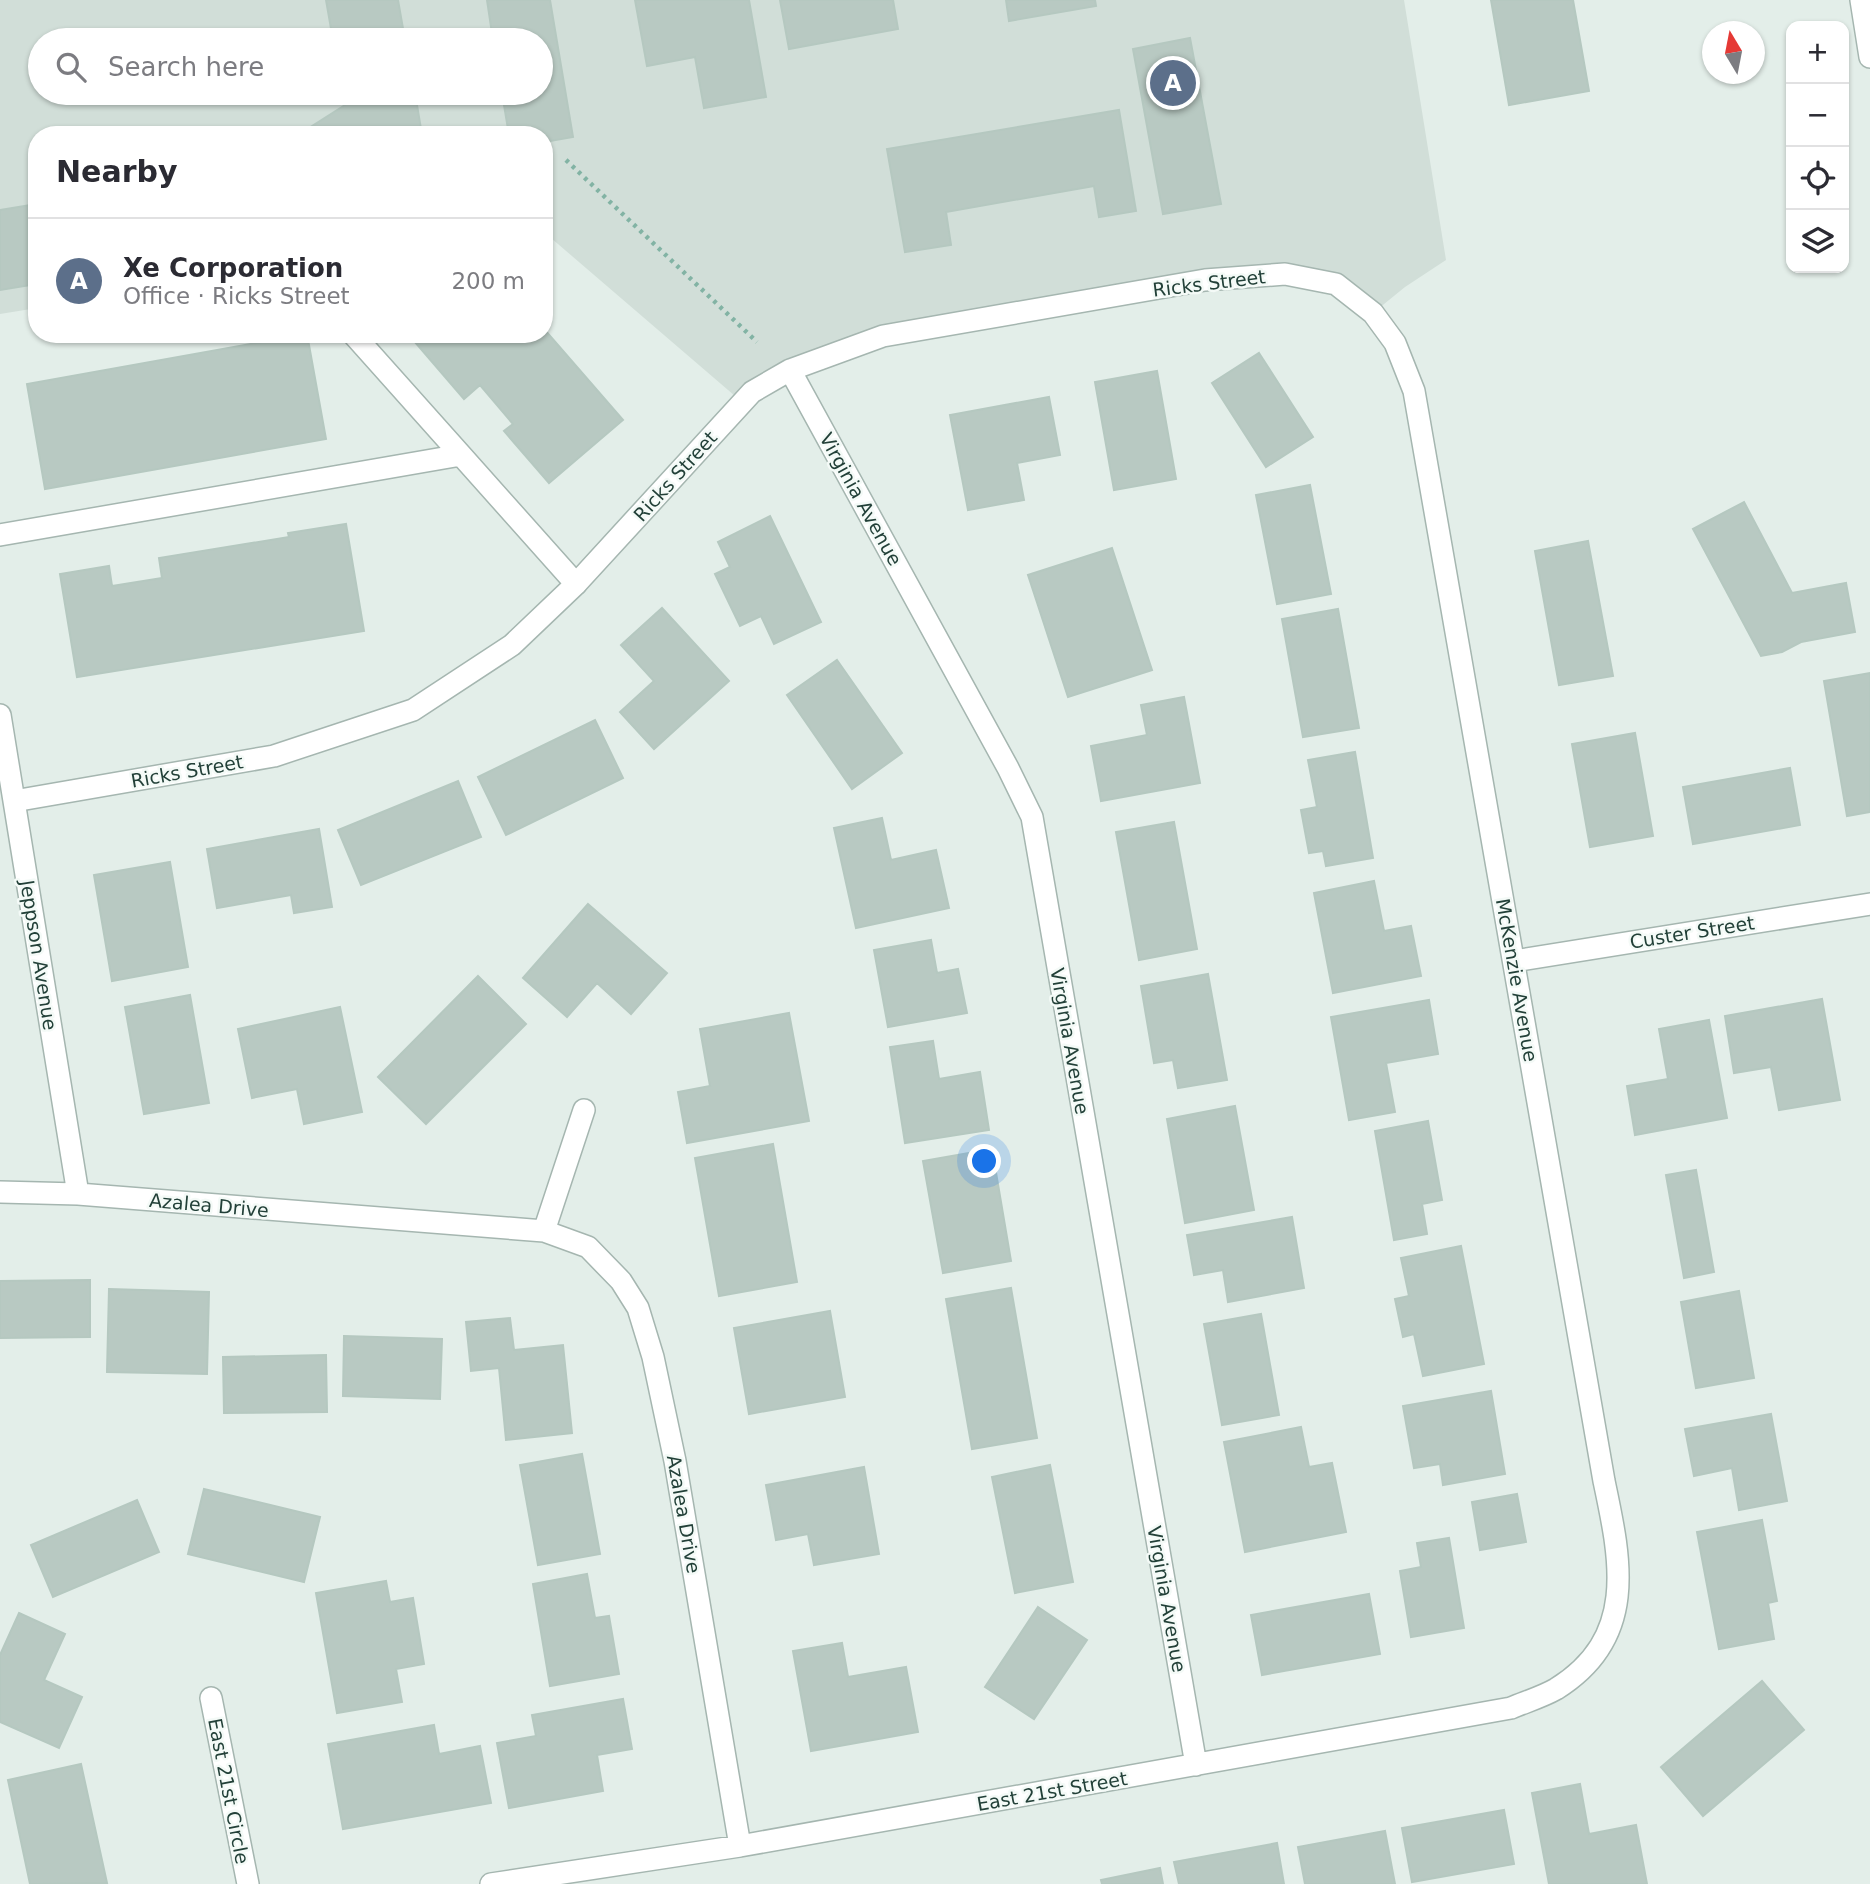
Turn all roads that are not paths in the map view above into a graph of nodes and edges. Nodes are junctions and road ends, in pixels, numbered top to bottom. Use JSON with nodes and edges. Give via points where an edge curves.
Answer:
{"nodes":[{"id":1,"x":1861,"y":0,"type":"edge"},
{"id":2,"x":1870,"y":57,"type":"edge"},
{"id":3,"x":1373,"y":313,"type":"joint"},
{"id":4,"x":361,"y":343,"type":"edge"},
{"id":5,"x":790,"y":370,"type":"junction"},
{"id":6,"x":461,"y":455,"type":"junction"},
{"id":7,"x":0,"y":535,"type":"edge"},
{"id":8,"x":576,"y":584,"type":"junction"},
{"id":9,"x":0,"y":715,"type":"edge"},
{"id":10,"x":14,"y":801,"type":"junction"},
{"id":11,"x":1870,"y":904,"type":"edge"},
{"id":12,"x":1514,"y":961,"type":"junction"},
{"id":13,"x":584,"y":1110,"type":"dead end"},
{"id":14,"x":0,"y":1192,"type":"edge"},
{"id":15,"x":78,"y":1194,"type":"junction"},
{"id":16,"x":544,"y":1231,"type":"junction"},
{"id":17,"x":1596,"y":1652,"type":"joint"},
{"id":18,"x":211,"y":1698,"type":"dead end"},
{"id":19,"x":1196,"y":1765,"type":"junction"},
{"id":20,"x":740,"y":1846,"type":"junction"},
{"id":21,"x":247,"y":1884,"type":"edge"},
{"id":22,"x":491,"y":1884,"type":"edge"}],
"edges":[{"from":1,"to":2,"type":"street"},
{"from":3,"to":5,"type":"street","name":"Ricks Street","via":[[1336,284],[1285,274],[1205,280],[883,336]]},
{"from":3,"to":12,"type":"street","name":"McKenzie Avenue","via":[[1395,343],[1414,391]]},
{"from":4,"to":6,"type":"street"},
{"from":5,"to":8,"type":"street","name":"Ricks Street","via":[[752,392]]},
{"from":5,"to":19,"type":"street","name":"Virginia Avenue","via":[[1032,817]]},
{"from":6,"to":7,"type":"street"},
{"from":6,"to":8,"type":"street"},
{"from":8,"to":10,"type":"street","name":"Ricks Street","via":[[512,645],[413,710],[274,756]]},
{"from":9,"to":10,"type":"street","name":"Jeppson Avenue"},
{"from":10,"to":15,"type":"street","name":"Jeppson Avenue"},
{"from":11,"to":12,"type":"street","name":"Custer Street"},
{"from":12,"to":17,"type":"street","name":"McKenzie Avenue","via":[[1618,1545],[1619,1588],[1611,1628]]},
{"from":13,"to":16,"type":"street"},
{"from":14,"to":15,"type":"street","name":"Azalea Drive"},
{"from":15,"to":16,"type":"street","name":"Azalea Drive"},
{"from":16,"to":20,"type":"street","name":"Azalea Drive","via":[[589,1247],[621,1281],[638,1308],[675,1461]]},
{"from":17,"to":19,"type":"street","name":"East 21st Street","via":[[1555,1689],[1511,1708]]},
{"from":18,"to":21,"type":"street","name":"East 21st Circle"},
{"from":19,"to":20,"type":"street","name":"East 21st Street"},
{"from":20,"to":22,"type":"street","name":"East 21st Street"}]}
